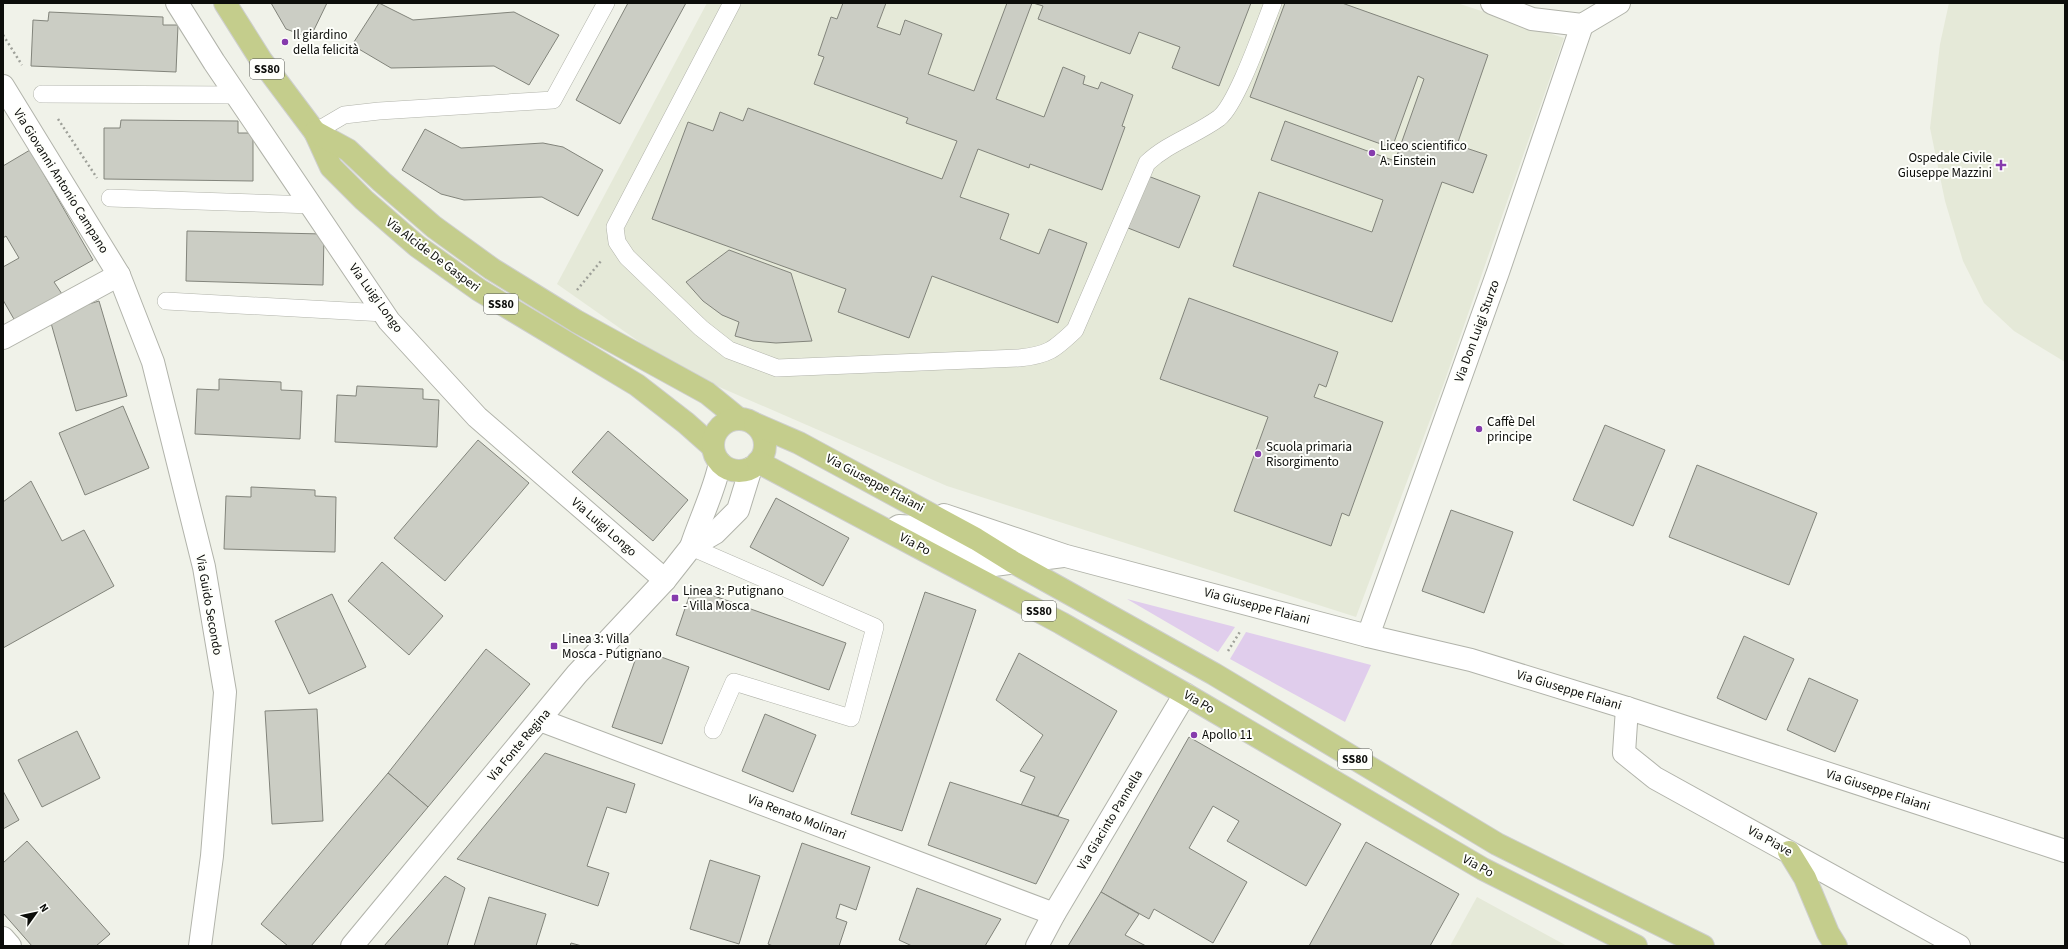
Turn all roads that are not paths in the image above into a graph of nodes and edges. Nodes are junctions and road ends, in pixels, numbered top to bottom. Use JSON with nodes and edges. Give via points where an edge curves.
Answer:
{"nodes":[{"id":1,"x":177,"y":3,"type":"edge"},
{"id":2,"x":225,"y":3,"type":"edge"},
{"id":3,"x":606,"y":3,"type":"edge"},
{"id":4,"x":732,"y":3,"type":"edge"},
{"id":5,"x":1273,"y":3,"type":"edge"},
{"id":6,"x":1492,"y":3,"type":"edge"},
{"id":7,"x":1619,"y":3,"type":"edge"},
{"id":8,"x":1582,"y":25,"type":"junction"},
{"id":9,"x":3,"y":86,"type":"edge"},
{"id":10,"x":42,"y":94,"type":"dead end"},
{"id":11,"x":236,"y":94,"type":"junction"},
{"id":12,"x":314,"y":132,"type":"junction"},
{"id":13,"x":110,"y":198,"type":"dead end"},
{"id":14,"x":312,"y":205,"type":"junction"},
{"id":15,"x":119,"y":275,"type":"junction"},
{"id":16,"x":166,"y":301,"type":"dead end"},
{"id":17,"x":384,"y":313,"type":"junction"},
{"id":18,"x":3,"y":338,"type":"edge"},
{"id":19,"x":747,"y":422,"type":"junction"},
{"id":20,"x":716,"y":455,"type":"junction"},
{"id":21,"x":755,"y":465,"type":"junction"},
{"id":22,"x":921,"y":509,"type":"junction"},
{"id":23,"x":891,"y":531,"type":"junction"},
{"id":24,"x":691,"y":547,"type":"junction"},
{"id":25,"x":1066,"y":556,"type":"junction"},
{"id":26,"x":1013,"y":562,"type":"junction"},
{"id":27,"x":665,"y":580,"type":"junction"},
{"id":28,"x":1368,"y":636,"type":"junction"},
{"id":29,"x":1185,"y":694,"type":"junction"},
{"id":30,"x":1628,"y":708,"type":"junction"},
{"id":31,"x":540,"y":720,"type":"junction"},
{"id":32,"x":713,"y":730,"type":"dead end"},
{"id":33,"x":2065,"y":851,"type":"edge"},
{"id":34,"x":1789,"y":852,"type":"junction"},
{"id":35,"x":1054,"y":914,"type":"junction"},
{"id":36,"x":3,"y":938,"type":"edge"},
{"id":37,"x":10,"y":946,"type":"edge"},
{"id":38,"x":200,"y":946,"type":"edge"},
{"id":39,"x":352,"y":946,"type":"edge"},
{"id":40,"x":1037,"y":946,"type":"edge"},
{"id":41,"x":1636,"y":946,"type":"edge"},
{"id":42,"x":1703,"y":946,"type":"edge"},
{"id":43,"x":1836,"y":946,"type":"edge"},
{"id":44,"x":1959,"y":946,"type":"edge"}],
"edges":[{"from":1,"to":11,"type":"street","name":"Via Luigi Longo"},
{"from":2,"to":12,"type":"main road","name":"Via Alcide De Gasperi","number":"SS80","via":[[261,60]]},
{"from":3,"to":12,"type":"lane","via":[[553,100],[344,115]]},
{"from":4,"to":5,"type":"lane","via":[[615,227],[616,242],[627,257],[695,322],[729,350],[777,368],[1019,358],[1056,349],[1075,330],[1147,163],[1158,152],[1220,117],[1224,112],[1233,100]]},
{"from":6,"to":8,"type":"street","via":[[1532,19]]},
{"from":7,"to":8,"type":"street"},
{"from":8,"to":28,"type":"street","name":"Via Don Luigi Sturzo","via":[[1498,272]]},
{"from":9,"to":15,"type":"street","name":"Via Giovanni Antonio Campano"},
{"from":10,"to":11,"type":"lane"},
{"from":11,"to":14,"type":"street","name":"Via Luigi Longo"},
{"from":12,"to":19,"type":"main road","name":"Via Alcide De Gasperi","number":"SS80","via":[[348,150],[434,227],[492,269],[576,321],[707,393]]},
{"from":12,"to":20,"type":"main road","name":"Via Alcide De Gasperi","number":"SS80","via":[[331,167],[417,246],[479,290],[637,385],[686,423]]},
{"from":13,"to":14,"type":"lane"},
{"from":14,"to":17,"type":"street","name":"Via Luigi Longo"},
{"from":15,"to":18,"type":"street"},
{"from":15,"to":38,"type":"street","name":"Via Guido Secondo","via":[[153,362],[204,567],[225,692],[212,856]]},
{"from":16,"to":17,"type":"lane"},
{"from":17,"to":27,"type":"street","name":"Via Luigi Longo","via":[[477,417]]},
{"from":19,"to":20,"type":"main road","via":[[722,424],[716,431]]},
{"from":19,"to":21,"type":"main road","number":"SS80","via":[[760,431],[764,438],[764,447]]},
{"from":19,"to":22,"type":"main road","name":"Via Giuseppe Flaiani","number":"SS80","via":[[799,443]]},
{"from":20,"to":21,"type":"main road","number":"SS80","via":[[735,471]]},
{"from":20,"to":24,"type":"street","name":"Via Fonte Regina","via":[[716,484]]},
{"from":21,"to":23,"type":"main road","name":"Via Po","number":"SS80"},
{"from":21,"to":24,"type":"street","name":"Via Fonte Regina","via":[[738,510],[715,533]]},
{"from":22,"to":25,"type":"street","name":"Via Giuseppe Flaiani","via":[[1045,547]]},
{"from":22,"to":26,"type":"main road","number":"SS80"},
{"from":23,"to":26,"type":"street","name":"Via Giuseppe Flaiani","via":[[899,526],[917,527],[982,563],[994,565]]},
{"from":23,"to":29,"type":"main road","name":"Via Po","number":"SS80"},
{"from":24,"to":27,"type":"street","name":"Via Fonte Regina"},
{"from":24,"to":32,"type":"lane","via":[[875,628],[851,718],[734,682]]},
{"from":25,"to":26,"type":"street","name":"Via Giuseppe Flaiani"},
{"from":25,"to":28,"type":"street","name":"Via Giuseppe Flaiani"},
{"from":26,"to":42,"type":"main road","number":"SS80","via":[[1214,674],[1497,844]]},
{"from":27,"to":31,"type":"street","name":"Via Fonte Regina","via":[[577,674]]},
{"from":28,"to":30,"type":"street","name":"Via Giuseppe Flaiani","via":[[1471,660]]},
{"from":29,"to":35,"type":"street","name":"Via Giacinto Pannella"},
{"from":29,"to":41,"type":"main road","name":"Via Po","number":"SS80","via":[[1482,869]]},
{"from":30,"to":33,"type":"street","name":"Via Giuseppe Flaiani"},
{"from":30,"to":34,"type":"street","name":"Via Piave","via":[[1624,753],[1655,778]]},
{"from":31,"to":35,"type":"street","name":"Via Renato Molinari"},
{"from":31,"to":39,"type":"street","name":"Via Fonte Regina"},
{"from":34,"to":43,"type":"main road","via":[[1805,878]]},
{"from":34,"to":44,"type":"street","name":"Via Piave"},
{"from":35,"to":40,"type":"street","name":"Via Giacinto Pannella"},
{"from":36,"to":37,"type":"street"}]}
